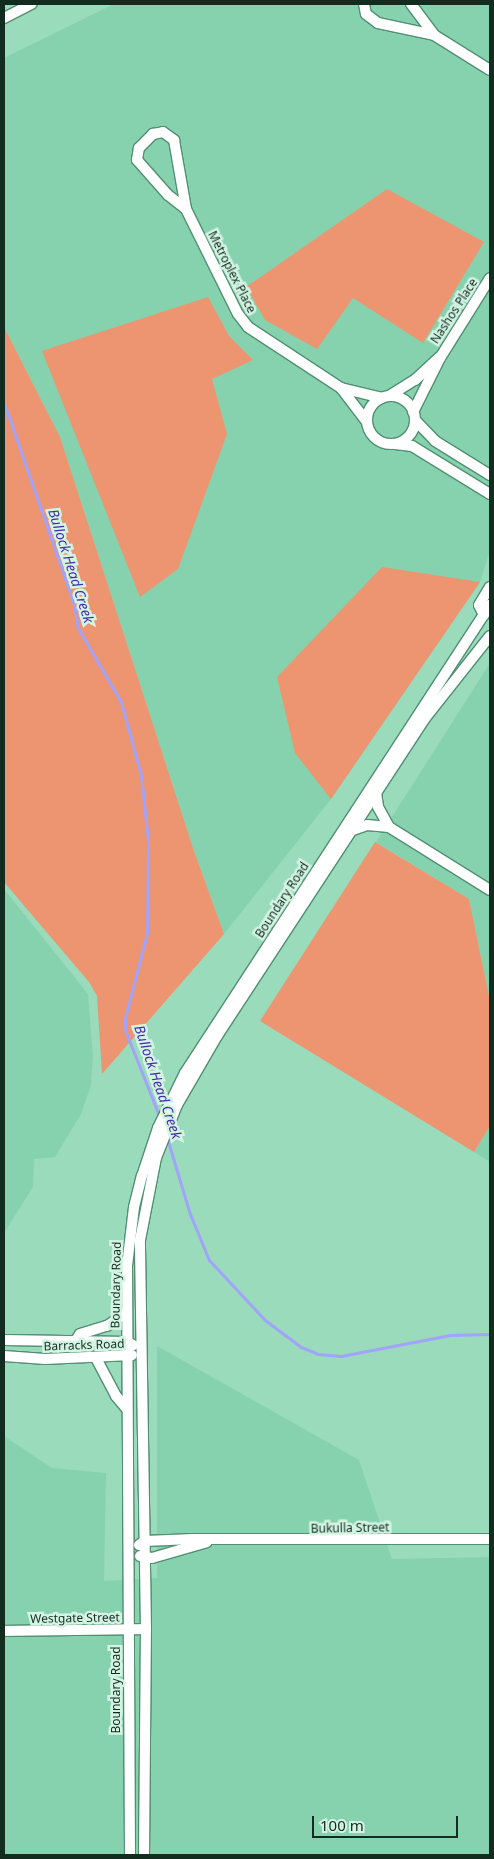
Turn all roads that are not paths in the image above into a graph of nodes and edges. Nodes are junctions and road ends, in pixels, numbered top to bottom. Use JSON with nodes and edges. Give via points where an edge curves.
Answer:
{"nodes":[{"id":1,"x":32,"y":4,"type":"edge"},
{"id":2,"x":364,"y":4,"type":"edge"},
{"id":3,"x":411,"y":4,"type":"edge"},
{"id":4,"x":4,"y":18,"type":"edge"},
{"id":5,"x":434,"y":35,"type":"junction"},
{"id":6,"x":490,"y":70,"type":"edge"},
{"id":7,"x":186,"y":209,"type":"junction"},
{"id":8,"x":490,"y":278,"type":"edge"},
{"id":9,"x":440,"y":358,"type":"junction"},
{"id":10,"x":341,"y":388,"type":"junction"},
{"id":11,"x":386,"y":397,"type":"junction"},
{"id":12,"x":414,"y":416,"type":"junction"},
{"id":13,"x":367,"y":422,"type":"junction"},
{"id":14,"x":395,"y":444,"type":"junction"},
{"id":15,"x":490,"y":475,"type":"edge"},
{"id":16,"x":490,"y":494,"type":"edge"},
{"id":17,"x":490,"y":587,"type":"edge"},
{"id":18,"x":490,"y":605,"type":"edge"},
{"id":19,"x":484,"y":615,"type":"junction"},
{"id":20,"x":490,"y":636,"type":"edge"},
{"id":21,"x":376,"y":792,"type":"junction"},
{"id":22,"x":388,"y":827,"type":"junction"},
{"id":23,"x":350,"y":831,"type":"junction"},
{"id":24,"x":490,"y":890,"type":"edge"},
{"id":25,"x":214,"y":1034,"type":"junction"},
{"id":26,"x":146,"y":1178,"type":"junction"},
{"id":27,"x":127,"y":1312,"type":"junction"},
{"id":28,"x":4,"y":1340,"type":"edge"},
{"id":29,"x":75,"y":1342,"type":"junction"},
{"id":30,"x":128,"y":1342,"type":"junction"},
{"id":31,"x":142,"y":1351,"type":"junction"},
{"id":32,"x":4,"y":1356,"type":"edge"},
{"id":33,"x":127,"y":1357,"type":"junction"},
{"id":34,"x":96,"y":1358,"type":"junction"},
{"id":35,"x":126,"y":1408,"type":"junction"},
{"id":36,"x":490,"y":1539,"type":"edge"},
{"id":37,"x":145,"y":1541,"type":"junction"},
{"id":38,"x":209,"y":1541,"type":"junction"},
{"id":39,"x":130,"y":1551,"type":"junction"},
{"id":40,"x":144,"y":1558,"type":"junction"},
{"id":41,"x":128,"y":1629,"type":"junction"},
{"id":42,"x":146,"y":1629,"type":"junction"},
{"id":43,"x":4,"y":1631,"type":"edge"},
{"id":44,"x":130,"y":1855,"type":"edge"},
{"id":45,"x":144,"y":1855,"type":"edge"}],
"edges":[{"from":1,"to":4,"type":"street"},
{"from":2,"to":5,"type":"street","via":[[366,14],[378,23]]},
{"from":3,"to":5,"type":"street"},
{"from":5,"to":6,"type":"street"},
{"from":7,"to":7,"type":"street","name":"Metroplex Place","via":[[137,160],[139,148],[153,134],[163,132],[174,140]]},
{"from":7,"to":10,"type":"street","name":"Metroplex Place","via":[[238,314],[248,327]]},
{"from":8,"to":9,"type":"street","name":"Nashos Place"},
{"from":9,"to":11,"type":"street","name":"Nashos Place","via":[[415,380]]},
{"from":9,"to":12,"type":"street","name":"Nashos Place"},
{"from":10,"to":11,"type":"street","name":"Metroplex Place"},
{"from":10,"to":13,"type":"street","name":"Metroplex Place"},
{"from":11,"to":12,"type":"street","via":[[404,400]]},
{"from":11,"to":13,"type":"street","via":[[370,408]]},
{"from":12,"to":14,"type":"street","via":[[409,436]]},
{"from":12,"to":15,"type":"street","via":[[435,441]]},
{"from":13,"to":14,"type":"street","via":[[379,441]]},
{"from":14,"to":16,"type":"street","via":[[412,446]]},
{"from":17,"to":19,"type":"street","via":[[479,605]]},
{"from":18,"to":19,"type":"street","name":"Boundary Road"},
{"from":19,"to":25,"type":"street","name":"Boundary Road"},
{"from":20,"to":21,"type":"street","name":"Boundary Road","via":[[426,717]]},
{"from":21,"to":22,"type":"street","via":[[378,807]]},
{"from":21,"to":23,"type":"street","name":"Boundary Road"},
{"from":22,"to":23,"type":"street","via":[[367,825]]},
{"from":22,"to":24,"type":"street"},
{"from":23,"to":25,"type":"street","name":"Boundary Road"},
{"from":25,"to":26,"type":"street","name":"Boundary Road","via":[[177,1105]]},
{"from":26,"to":27,"type":"street","name":"Boundary Road","via":[[128,1241]]},
{"from":26,"to":31,"type":"street","name":"Boundary Road","via":[[140,1240]]},
{"from":27,"to":29,"type":"street","via":[[107,1326],[80,1334]]},
{"from":27,"to":30,"type":"street","name":"Boundary Road"},
{"from":28,"to":29,"type":"street","name":"Barracks Road"},
{"from":29,"to":30,"type":"street","name":"Barracks Road"},
{"from":30,"to":31,"type":"street","name":"Barracks Road"},
{"from":30,"to":33,"type":"street","name":"Boundary Road"},
{"from":31,"to":33,"type":"street","name":"Barracks Road"},
{"from":31,"to":37,"type":"street","name":"Boundary Road"},
{"from":32,"to":34,"type":"street","name":"Barracks Road"},
{"from":33,"to":34,"type":"street","name":"Barracks Road"},
{"from":33,"to":35,"type":"street","name":"Boundary Road"},
{"from":34,"to":35,"type":"street"},
{"from":35,"to":39,"type":"street","name":"Boundary Road"},
{"from":36,"to":38,"type":"street","name":"Bukulla Street"},
{"from":37,"to":38,"type":"street","name":"Bukulla Street"},
{"from":37,"to":39,"type":"street"},
{"from":37,"to":40,"type":"street","name":"Boundary Road"},
{"from":38,"to":40,"type":"street","name":"Bukulla Street"},
{"from":39,"to":40,"type":"street"},
{"from":39,"to":41,"type":"street","name":"Boundary Road"},
{"from":40,"to":42,"type":"street","name":"Boundary Road"},
{"from":41,"to":42,"type":"street","name":"Westgate Street"},
{"from":41,"to":43,"type":"street","name":"Westgate Street"},
{"from":41,"to":44,"type":"street","name":"Boundary Road"},
{"from":42,"to":45,"type":"street","name":"Boundary Road"}]}
